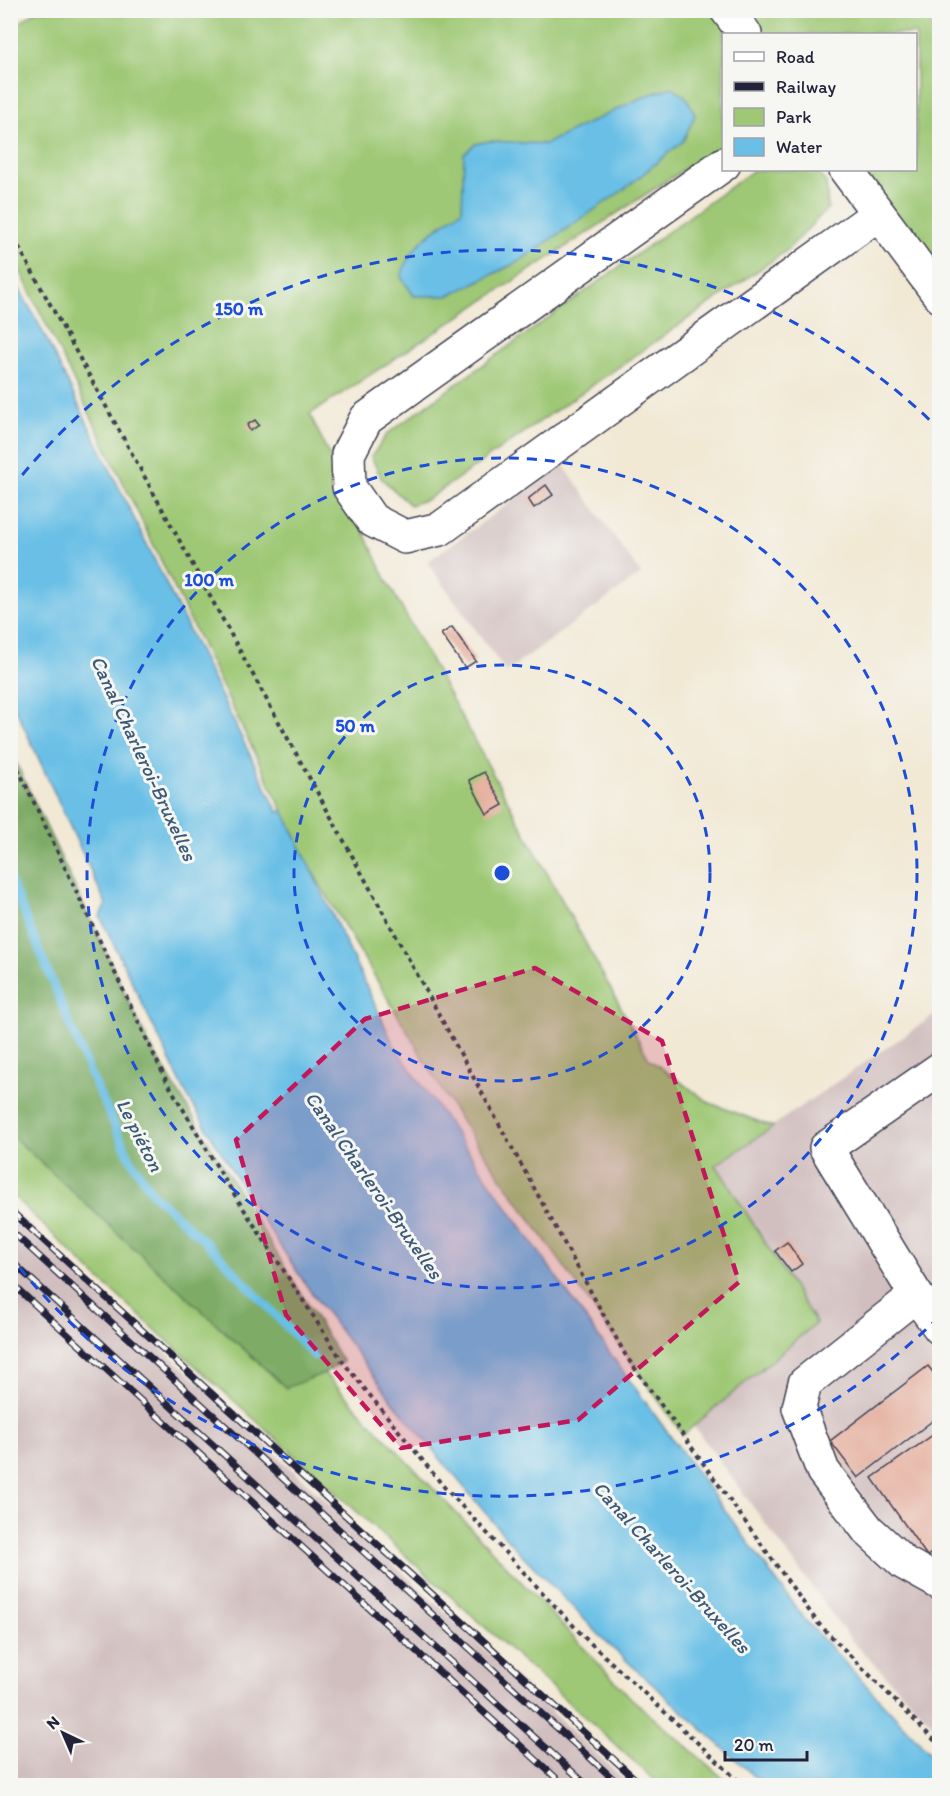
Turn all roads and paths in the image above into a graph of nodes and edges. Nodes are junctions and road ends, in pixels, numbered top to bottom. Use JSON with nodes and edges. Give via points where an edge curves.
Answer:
{"nodes":[{"id":1,"x":727,"y":10,"type":"edge"},
{"id":2,"x":744,"y":33,"type":"edge"},
{"id":3,"x":722,"y":165,"type":"edge"},
{"id":4,"x":847,"y":171,"type":"edge"},
{"id":5,"x":878,"y":214,"type":"junction"},
{"id":6,"x":10,"y":231,"type":"edge"},
{"id":7,"x":939,"y":296,"type":"edge"},
{"id":8,"x":10,"y":752,"type":"edge"},
{"id":9,"x":939,"y":1069,"type":"edge"},
{"id":10,"x":916,"y":1295,"type":"junction"},
{"id":11,"x":939,"y":1328,"type":"edge"},
{"id":12,"x":939,"y":1583,"type":"edge"},
{"id":13,"x":939,"y":1746,"type":"edge"},
{"id":14,"x":744,"y":1785,"type":"edge"}],
"edges":[{"from":1,"to":2,"type":"lane"},
{"from":3,"to":5,"type":"lane","via":[[366,419],[348,454],[349,487],[372,520],[405,537],[440,530]]},
{"from":4,"to":5,"type":"lane"},
{"from":5,"to":7,"type":"lane"},
{"from":6,"to":13,"type":"path","via":[[626,1356],[818,1623]]},
{"from":8,"to":14,"type":"path","via":[[166,1080],[223,1177],[343,1362],[445,1488],[585,1638]]},
{"from":9,"to":10,"type":"lane","via":[[826,1148]]},
{"from":10,"to":11,"type":"lane"},
{"from":10,"to":12,"type":"lane","via":[[805,1383],[799,1408],[823,1471],[868,1530],[904,1563]]}]}
